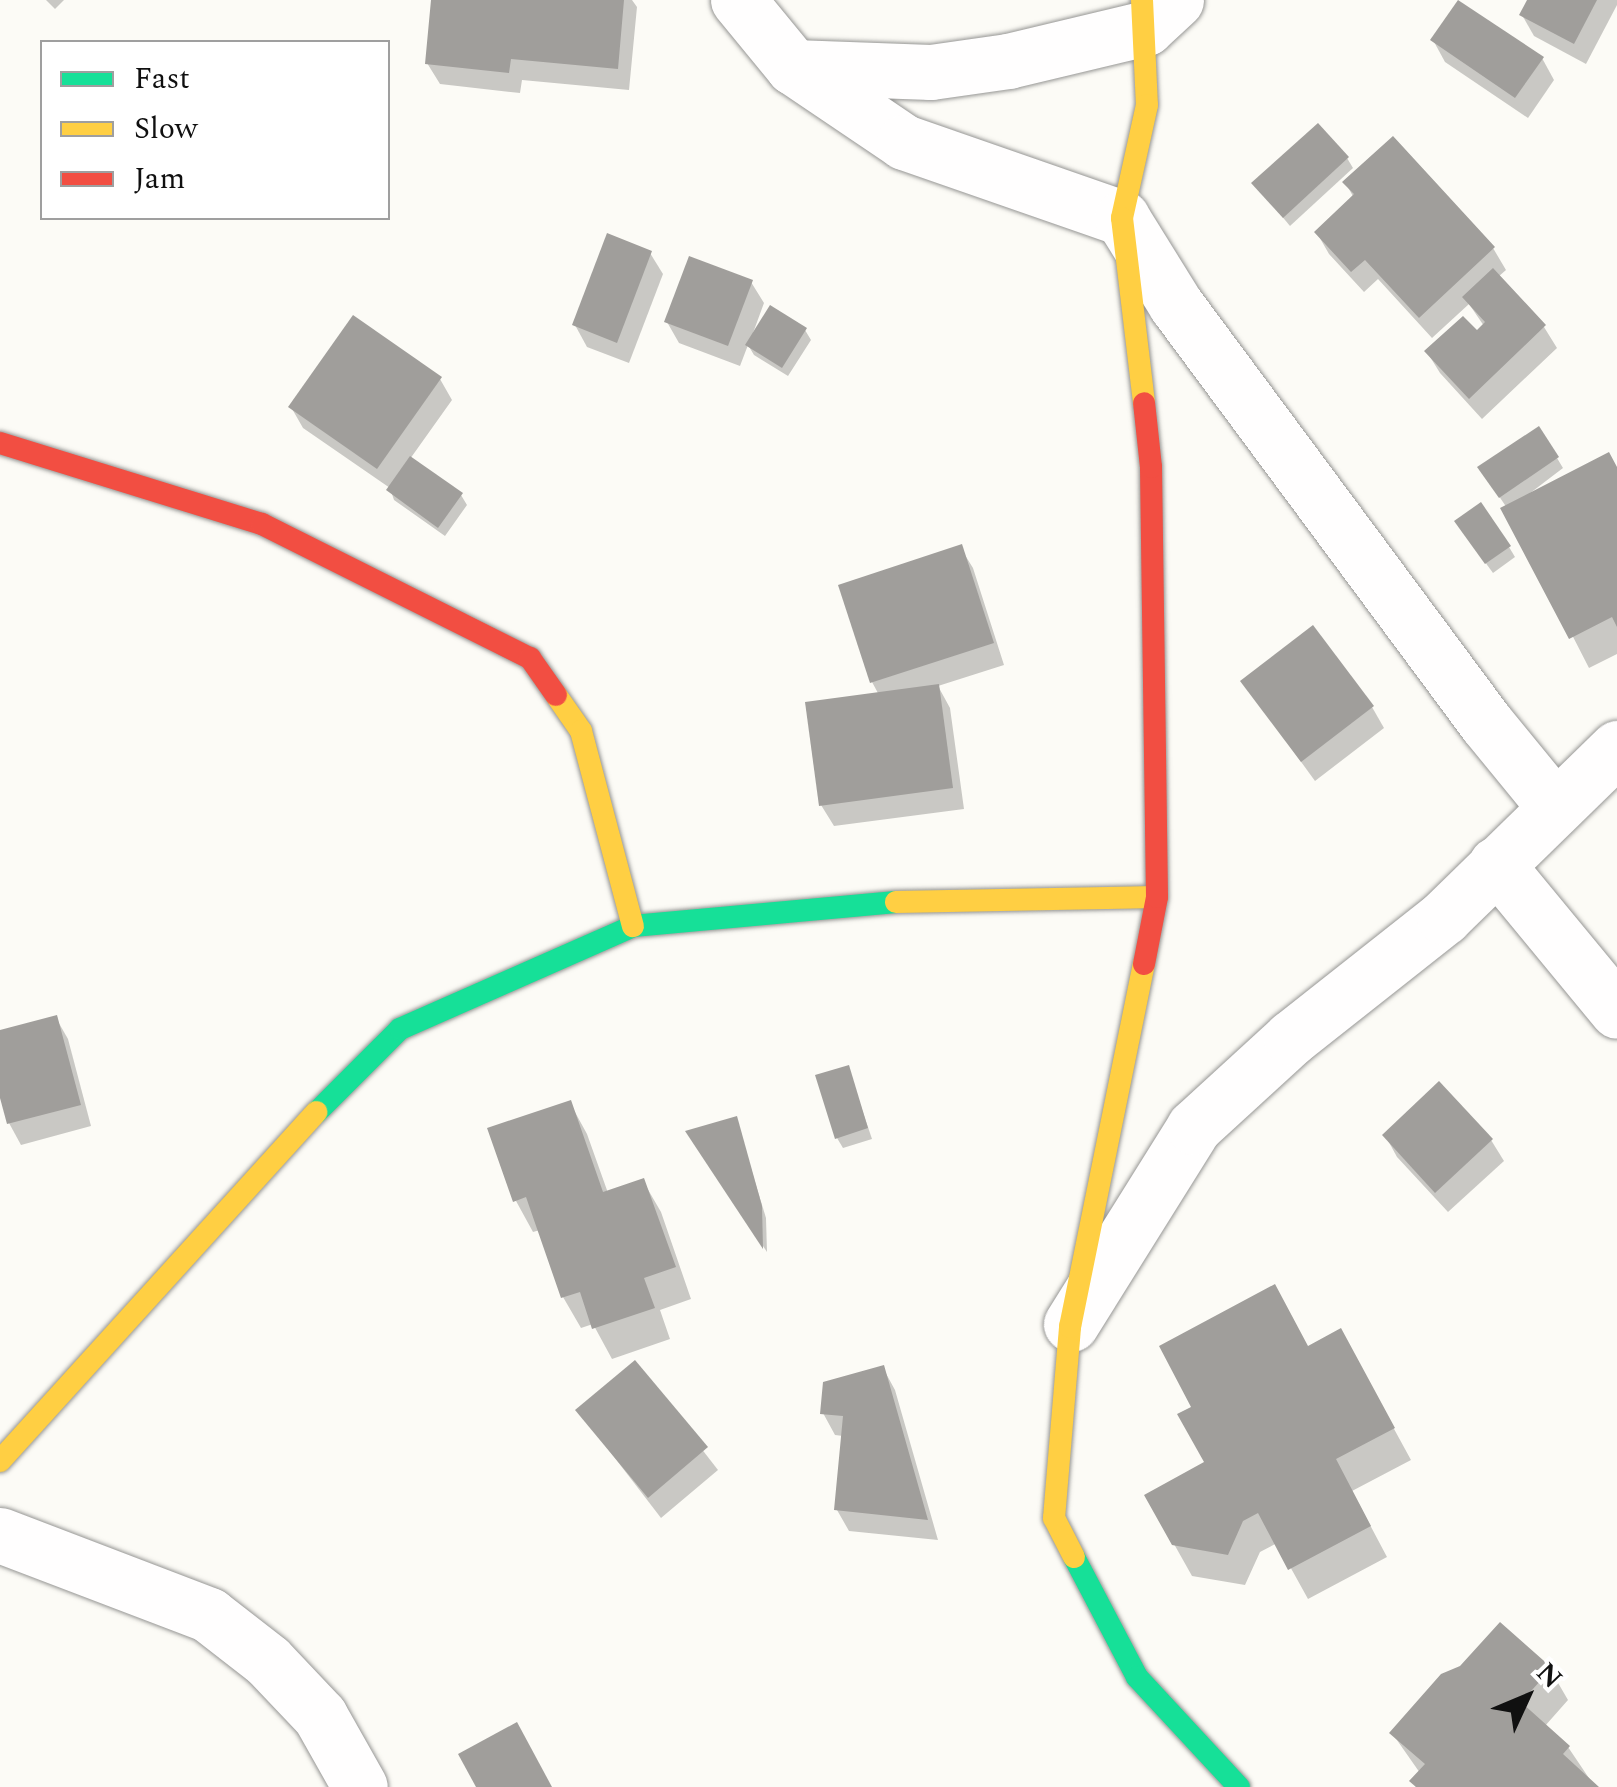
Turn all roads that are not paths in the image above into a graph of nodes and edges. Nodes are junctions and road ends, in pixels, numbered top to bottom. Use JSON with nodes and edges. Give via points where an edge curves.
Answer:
{"nodes":[{"id":1,"x":738,"y":0,"type":"edge"},
{"id":2,"x":1154,"y":9,"type":"edge"},
{"id":3,"x":793,"y":68,"type":"junction"},
{"id":4,"x":1122,"y":218,"type":"junction"},
{"id":5,"x":0,"y":444,"type":"edge"},
{"id":6,"x":1617,"y":748,"type":"edge"},
{"id":7,"x":1554,"y":805,"type":"junction"},
{"id":8,"x":1496,"y":864,"type":"junction"},
{"id":9,"x":1158,"y":896,"type":"junction"},
{"id":10,"x":633,"y":926,"type":"junction"},
{"id":11,"x":1617,"y":1011,"type":"edge"},
{"id":12,"x":1070,"y":1327,"type":"junction"},
{"id":13,"x":0,"y":1460,"type":"edge"},
{"id":14,"x":0,"y":1535,"type":"edge"},
{"id":15,"x":360,"y":1787,"type":"edge"},
{"id":16,"x":1240,"y":1787,"type":"edge"}],
"edges":[{"from":1,"to":3,"type":"street"},
{"from":2,"to":3,"type":"street","via":[[1008,60],[931,72]]},
{"from":2,"to":4,"type":"street","via":[[1147,105]]},
{"from":3,"to":4,"type":"street","via":[[904,142]]},
{"from":4,"to":7,"type":"street","via":[[1176,305]]},
{"from":4,"to":9,"type":"street","via":[[1151,468]]},
{"from":5,"to":10,"type":"street","via":[[262,524],[530,658],[581,731]]},
{"from":6,"to":7,"type":"street"},
{"from":7,"to":8,"type":"street"},
{"from":8,"to":11,"type":"street"},
{"from":8,"to":12,"type":"street","via":[[1444,917],[1291,1038],[1194,1128]]},
{"from":9,"to":10,"type":"street","via":[[876,902]]},
{"from":9,"to":12,"type":"street"},
{"from":10,"to":13,"type":"street","via":[[400,1029]]},
{"from":12,"to":16,"type":"street","via":[[1054,1518],[1137,1677]]},
{"from":14,"to":15,"type":"street","via":[[210,1615],[268,1661],[320,1716]]}]}
